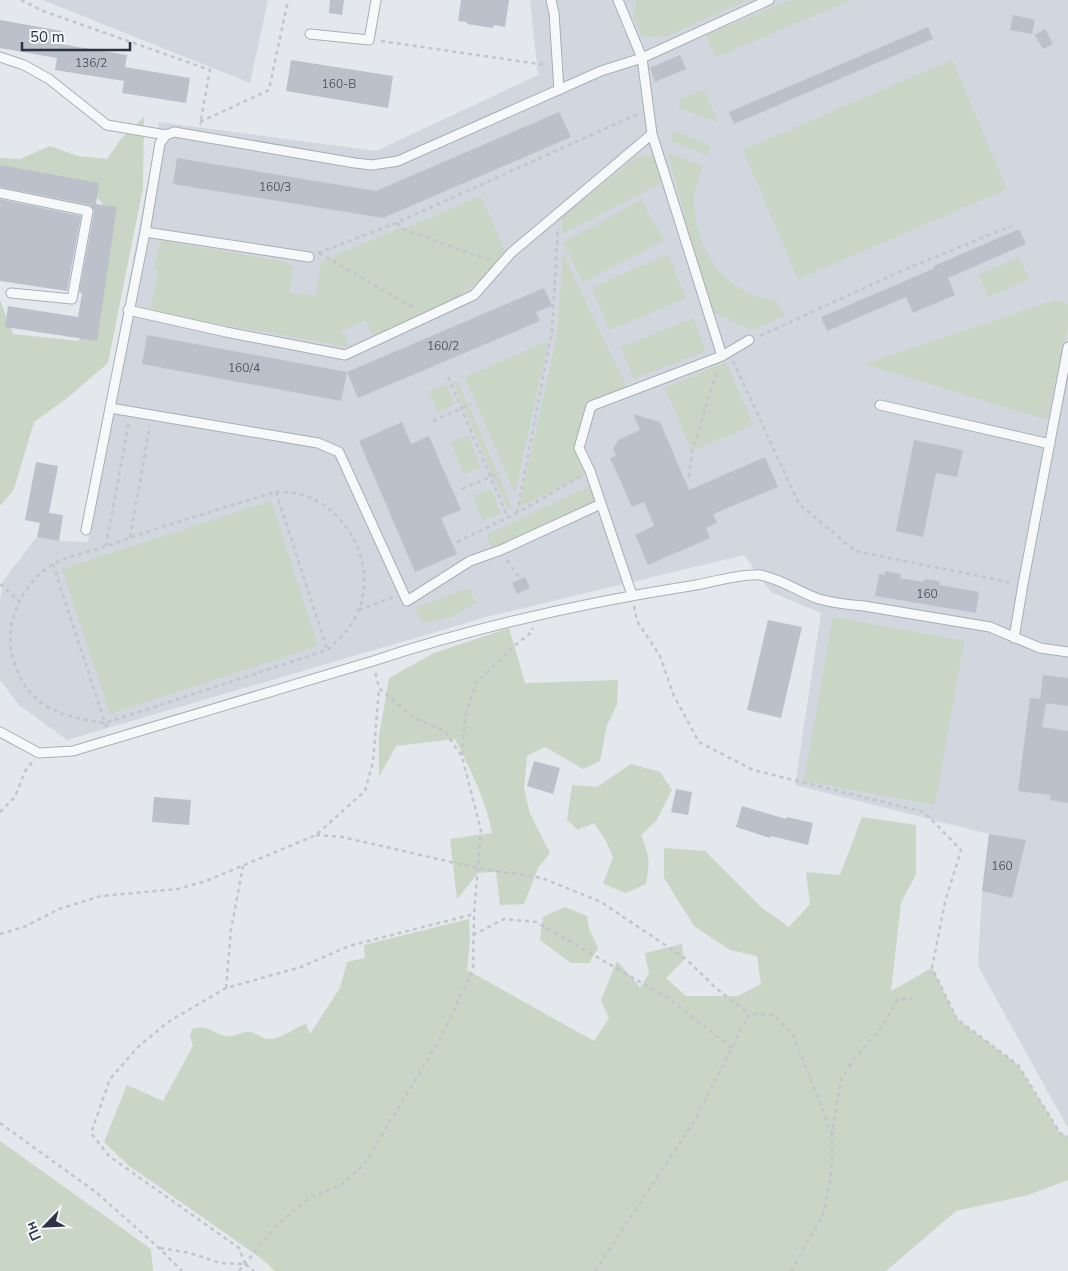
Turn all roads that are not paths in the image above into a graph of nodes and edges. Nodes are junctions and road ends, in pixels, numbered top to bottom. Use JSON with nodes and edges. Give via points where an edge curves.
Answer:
{"nodes":[{"id":1,"x":376,"y":0,"type":"edge"},
{"id":2,"x":551,"y":0,"type":"edge"},
{"id":3,"x":618,"y":0,"type":"edge"},
{"id":4,"x":769,"y":0,"type":"edge"},
{"id":5,"x":310,"y":34,"type":"dead end"},
{"id":6,"x":0,"y":57,"type":"edge"},
{"id":7,"x":642,"y":58,"type":"junction"},
{"id":8,"x":559,"y":90,"type":"junction"},
{"id":9,"x":652,"y":134,"type":"junction"},
{"id":10,"x":166,"y":135,"type":"junction"},
{"id":11,"x":0,"y":193,"type":"edge"},
{"id":12,"x":145,"y":232,"type":"junction"},
{"id":13,"x":309,"y":257,"type":"road end"},
{"id":14,"x":11,"y":293,"type":"dead end"},
{"id":15,"x":128,"y":310,"type":"junction"},
{"id":16,"x":749,"y":340,"type":"road end"},
{"id":17,"x":1068,"y":347,"type":"edge"},
{"id":18,"x":726,"y":354,"type":"junction"},
{"id":19,"x":880,"y":405,"type":"dead end"},
{"id":20,"x":110,"y":408,"type":"junction"},
{"id":21,"x":1050,"y":444,"type":"junction"},
{"id":22,"x":601,"y":504,"type":"junction"},
{"id":23,"x":86,"y":530,"type":"dead end"},
{"id":24,"x":632,"y":595,"type":"junction"},
{"id":25,"x":1014,"y":638,"type":"junction"},
{"id":26,"x":1068,"y":652,"type":"edge"},
{"id":27,"x":0,"y":732,"type":"edge"}],
"edges":[{"from":1,"to":5,"type":"lane","via":[[369,40]]},
{"from":2,"to":8,"type":"lane"},
{"from":3,"to":7,"type":"lane"},
{"from":4,"to":7,"type":"lane"},
{"from":6,"to":10,"type":"lane","via":[[24,65],[49,79],[107,125]]},
{"from":7,"to":8,"type":"lane","via":[[600,71]]},
{"from":7,"to":9,"type":"lane"},
{"from":8,"to":10,"type":"lane","via":[[398,161],[372,165],[174,132]]},
{"from":9,"to":15,"type":"lane","via":[[511,253],[474,295],[345,355]]},
{"from":9,"to":18,"type":"lane"},
{"from":10,"to":12,"type":"lane","via":[[160,143]]},
{"from":11,"to":14,"type":"lane","via":[[88,211],[72,299]]},
{"from":12,"to":13,"type":"lane"},
{"from":12,"to":15,"type":"lane"},
{"from":15,"to":20,"type":"lane"},
{"from":16,"to":18,"type":"lane"},
{"from":17,"to":21,"type":"lane"},
{"from":18,"to":22,"type":"lane","via":[[590,406],[579,448]]},
{"from":19,"to":21,"type":"lane"},
{"from":20,"to":22,"type":"lane","via":[[318,444],[339,452],[407,601],[470,561]]},
{"from":20,"to":23,"type":"lane"},
{"from":21,"to":25,"type":"lane"},
{"from":22,"to":24,"type":"lane"},
{"from":24,"to":25,"type":"lane","via":[[759,574],[818,598],[990,627]]},
{"from":24,"to":27,"type":"lane","via":[[417,646],[73,751],[39,752]]},
{"from":25,"to":26,"type":"lane","via":[[1040,648]]}]}
